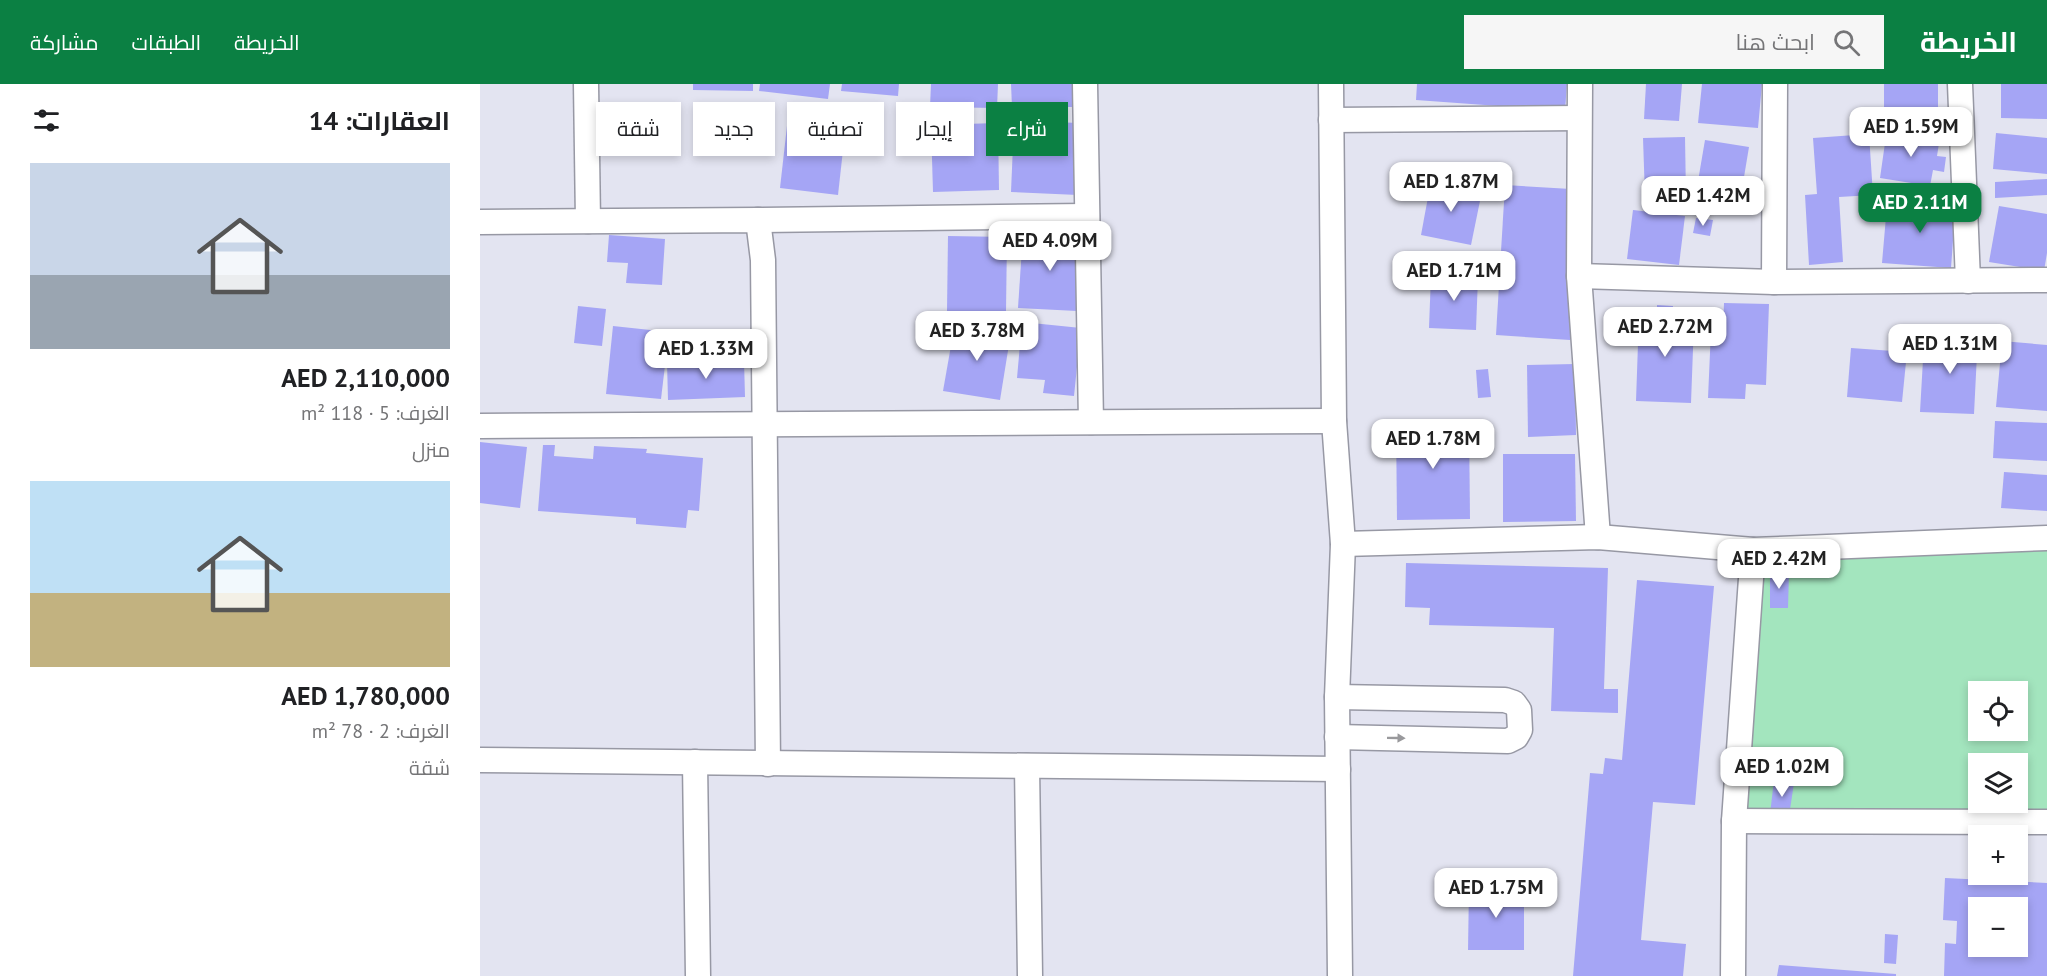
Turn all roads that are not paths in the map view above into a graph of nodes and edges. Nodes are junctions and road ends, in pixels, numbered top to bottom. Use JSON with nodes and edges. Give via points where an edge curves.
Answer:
{"nodes":[{"id":1,"x":585,"y":84,"type":"edge"},
{"id":2,"x":1085,"y":84,"type":"edge"},
{"id":3,"x":1331,"y":84,"type":"edge"},
{"id":4,"x":1580,"y":84,"type":"edge"},
{"id":5,"x":1775,"y":84,"type":"edge"},
{"id":6,"x":1960,"y":84,"type":"edge"},
{"id":7,"x":1579,"y":118,"type":"junction"},
{"id":8,"x":1331,"y":120,"type":"junction"},
{"id":9,"x":1087,"y":216,"type":"junction"},
{"id":10,"x":758,"y":220,"type":"junction"},
{"id":11,"x":588,"y":221,"type":"junction"},
{"id":12,"x":480,"y":222,"type":"edge"},
{"id":13,"x":1579,"y":276,"type":"junction"},
{"id":14,"x":2047,"y":280,"type":"edge"},
{"id":15,"x":1968,"y":281,"type":"junction"},
{"id":16,"x":1774,"y":282,"type":"junction"},
{"id":17,"x":1334,"y":421,"type":"junction"},
{"id":18,"x":1091,"y":422,"type":"junction"},
{"id":19,"x":764,"y":424,"type":"junction"},
{"id":20,"x":480,"y":426,"type":"edge"},
{"id":21,"x":1598,"y":537,"type":"junction"},
{"id":22,"x":2047,"y":538,"type":"edge"},
{"id":23,"x":1343,"y":544,"type":"junction"},
{"id":24,"x":1754,"y":550,"type":"junction"},
{"id":25,"x":1337,"y":697,"type":"junction"},
{"id":26,"x":1456,"y":699,"type":"junction"},
{"id":27,"x":1337,"y":737,"type":"junction"},
{"id":28,"x":1456,"y":739,"type":"junction"},
{"id":29,"x":480,"y":760,"type":"edge"},
{"id":30,"x":695,"y":762,"type":"junction"},
{"id":31,"x":768,"y":764,"type":"junction"},
{"id":32,"x":1028,"y":766,"type":"junction"},
{"id":33,"x":1338,"y":769,"type":"junction"},
{"id":34,"x":1734,"y":821,"type":"junction"},
{"id":35,"x":2047,"y":822,"type":"edge"},
{"id":36,"x":698,"y":976,"type":"edge"},
{"id":37,"x":1030,"y":976,"type":"edge"},
{"id":38,"x":1340,"y":976,"type":"edge"},
{"id":39,"x":1733,"y":976,"type":"edge"}],
"edges":[{"from":1,"to":11,"type":"street"},
{"from":2,"to":9,"type":"street"},
{"from":3,"to":8,"type":"street"},
{"from":4,"to":7,"type":"street"},
{"from":5,"to":16,"type":"street"},
{"from":6,"to":15,"type":"street"},
{"from":7,"to":8,"type":"street"},
{"from":7,"to":13,"type":"street"},
{"from":8,"to":17,"type":"street"},
{"from":9,"to":10,"type":"street"},
{"from":9,"to":18,"type":"street"},
{"from":10,"to":11,"type":"street"},
{"from":10,"to":19,"type":"street","via":[[763,260]]},
{"from":11,"to":12,"type":"street"},
{"from":13,"to":16,"type":"street"},
{"from":13,"to":21,"type":"street"},
{"from":14,"to":15,"type":"street"},
{"from":15,"to":16,"type":"street"},
{"from":17,"to":18,"type":"street"},
{"from":17,"to":23,"type":"street"},
{"from":18,"to":19,"type":"street"},
{"from":19,"to":20,"type":"street"},
{"from":19,"to":31,"type":"street"},
{"from":21,"to":23,"type":"street"},
{"from":21,"to":24,"type":"street"},
{"from":22,"to":24,"type":"street"},
{"from":23,"to":25,"type":"street"},
{"from":24,"to":34,"type":"street"},
{"from":25,"to":26,"type":"street"},
{"from":25,"to":27,"type":"street"},
{"from":26,"to":28,"type":"street"},
{"from":26,"to":28,"type":"street","via":[[1514,703],[1520,710],[1520,730],[1508,741]]},
{"from":27,"to":28,"type":"street","one_way":true},
{"from":27,"to":33,"type":"street"},
{"from":29,"to":30,"type":"street"},
{"from":30,"to":31,"type":"street"},
{"from":30,"to":36,"type":"street"},
{"from":31,"to":32,"type":"street"},
{"from":32,"to":33,"type":"street"},
{"from":32,"to":37,"type":"street"},
{"from":33,"to":38,"type":"street"},
{"from":34,"to":35,"type":"street"},
{"from":34,"to":39,"type":"street"}]}
